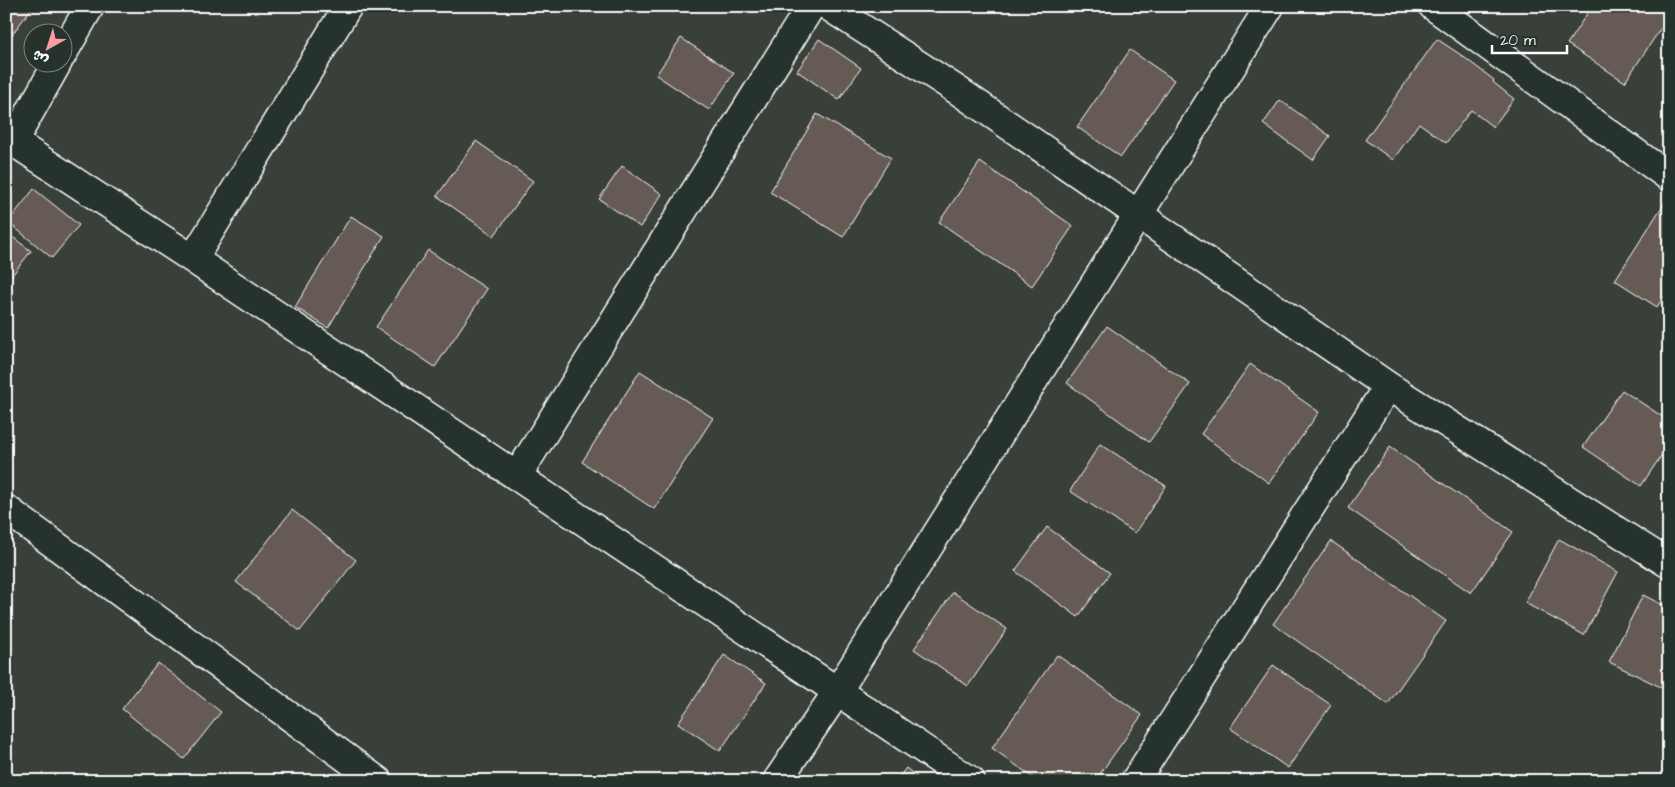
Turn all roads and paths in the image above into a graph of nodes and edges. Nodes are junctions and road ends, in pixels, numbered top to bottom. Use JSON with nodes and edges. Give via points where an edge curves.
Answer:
{"nodes":[{"id":1,"x":90,"y":6,"type":"edge"},
{"id":2,"x":348,"y":6,"type":"edge"},
{"id":3,"x":811,"y":6,"type":"edge"},
{"id":4,"x":828,"y":6,"type":"edge"},
{"id":5,"x":1270,"y":6,"type":"edge"},
{"id":6,"x":1433,"y":6,"type":"edge"},
{"id":7,"x":72,"y":38,"type":"edge"},
{"id":8,"x":52,"y":72,"type":"edge"},
{"id":9,"x":10,"y":140,"type":"edge"},
{"id":10,"x":1669,"y":177,"type":"edge"},
{"id":11,"x":1140,"y":215,"type":"junction"},
{"id":12,"x":193,"y":259,"type":"junction"},
{"id":13,"x":1388,"y":386,"type":"junction"},
{"id":14,"x":517,"y":476,"type":"junction"},
{"id":15,"x":6,"y":509,"type":"edge"},
{"id":16,"x":1669,"y":564,"type":"edge"},
{"id":17,"x":837,"y":692,"type":"junction"},
{"id":18,"x":378,"y":781,"type":"edge"},
{"id":19,"x":777,"y":781,"type":"edge"},
{"id":20,"x":971,"y":781,"type":"edge"},
{"id":21,"x":1135,"y":781,"type":"edge"}],
"edges":[{"from":1,"to":7,"type":"street"},
{"from":2,"to":12,"type":"street"},
{"from":3,"to":14,"type":"street"},
{"from":4,"to":11,"type":"street"},
{"from":5,"to":11,"type":"street"},
{"from":6,"to":10,"type":"street"},
{"from":8,"to":9,"type":"street"},
{"from":9,"to":12,"type":"street"},
{"from":11,"to":13,"type":"street"},
{"from":11,"to":17,"type":"street"},
{"from":12,"to":14,"type":"street"},
{"from":13,"to":16,"type":"street"},
{"from":13,"to":21,"type":"street"},
{"from":14,"to":17,"type":"street"},
{"from":15,"to":18,"type":"street"},
{"from":17,"to":19,"type":"street"},
{"from":17,"to":20,"type":"street"}]}
